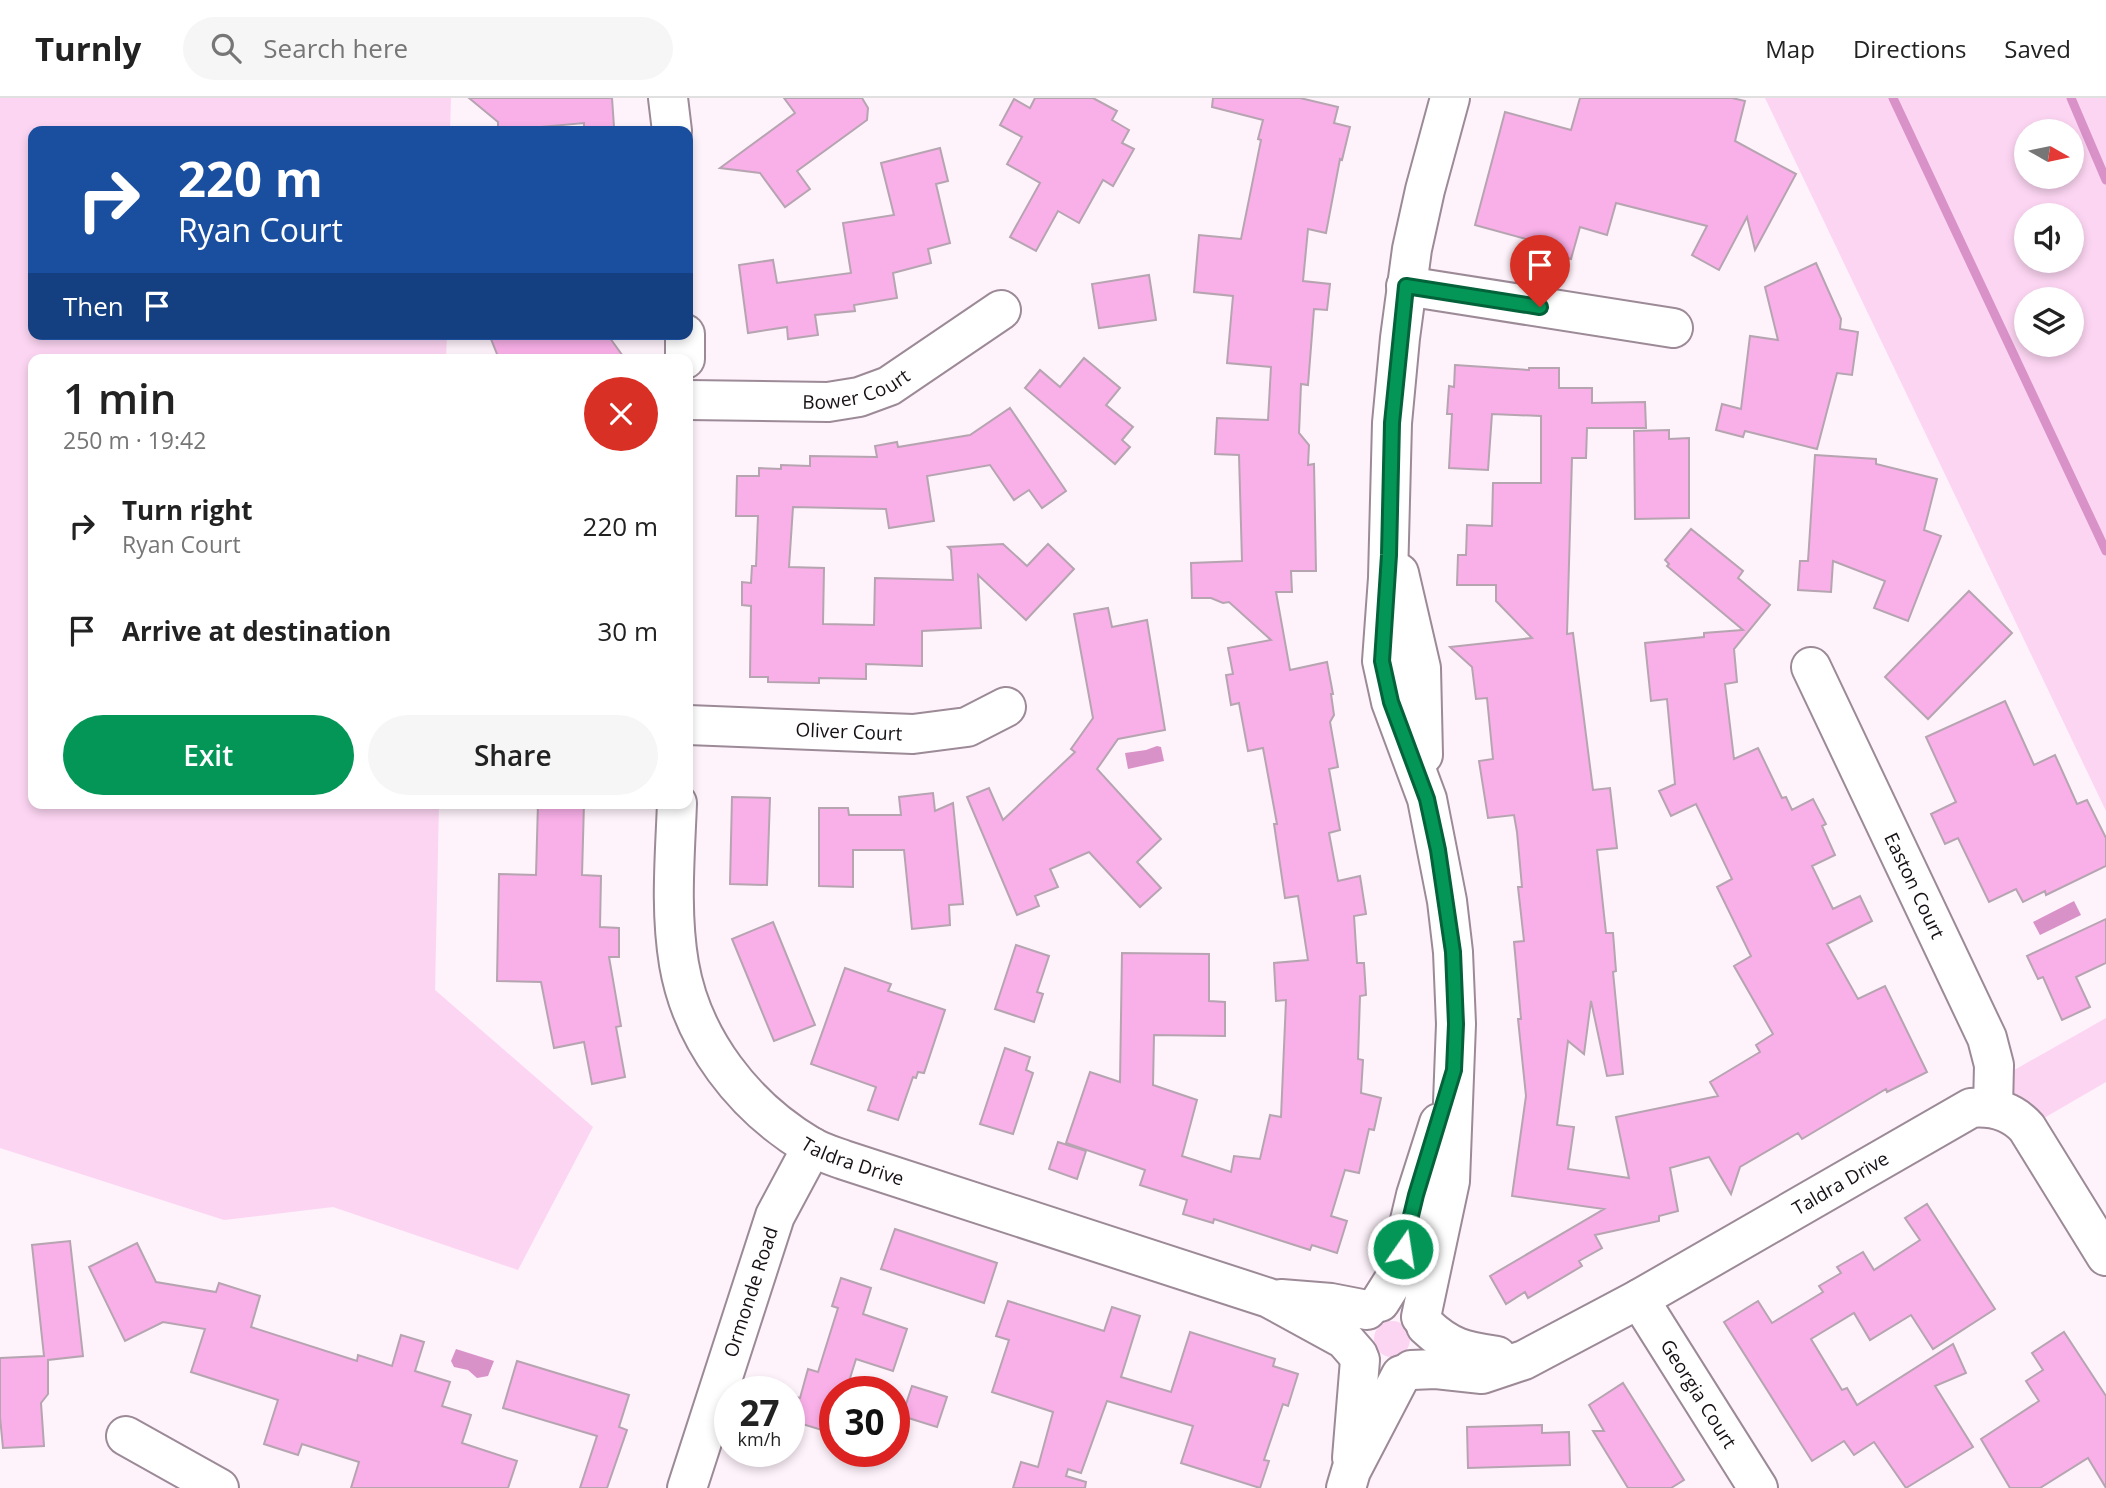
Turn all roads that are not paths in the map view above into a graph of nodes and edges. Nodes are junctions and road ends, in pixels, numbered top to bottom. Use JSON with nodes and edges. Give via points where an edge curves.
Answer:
{"nodes":[{"id":1,"x":668,"y":98,"type":"edge"},
{"id":2,"x":1450,"y":104,"type":"edge"},
{"id":3,"x":671,"y":126,"type":"edge"},
{"id":4,"x":1406,"y":286,"type":"junction"},
{"id":5,"x":1002,"y":310,"type":"dead end"},
{"id":6,"x":1673,"y":328,"type":"dead end"},
{"id":7,"x":693,"y":400,"type":"edge"},
{"id":8,"x":1811,"y":667,"type":"dead end"},
{"id":9,"x":1006,"y":707,"type":"dead end"},
{"id":10,"x":693,"y":725,"type":"edge"},
{"id":11,"x":677,"y":809,"type":"edge"},
{"id":12,"x":1454,"y":1070,"type":"junction"},
{"id":13,"x":1993,"y":1108,"type":"junction"},
{"id":14,"x":801,"y":1140,"type":"junction"},
{"id":15,"x":2106,"y":1256,"type":"edge"},
{"id":16,"x":1269,"y":1298,"type":"junction"},
{"id":17,"x":1639,"y":1300,"type":"junction"},
{"id":18,"x":1374,"y":1306,"type":"junction"},
{"id":19,"x":1424,"y":1322,"type":"junction"},
{"id":20,"x":1359,"y":1357,"type":"junction"},
{"id":21,"x":1524,"y":1360,"type":"junction"},
{"id":22,"x":1406,"y":1372,"type":"junction"},
{"id":23,"x":126,"y":1436,"type":"dead end"},
{"id":24,"x":1348,"y":1479,"type":"edge"},
{"id":25,"x":219,"y":1488,"type":"edge"},
{"id":26,"x":687,"y":1488,"type":"edge"},
{"id":27,"x":1758,"y":1488,"type":"edge"}],
"edges":[{"from":1,"to":3,"type":"street"},
{"from":2,"to":4,"type":"street","via":[[1424,190]]},
{"from":4,"to":6,"type":"street"},
{"from":4,"to":12,"type":"street","via":[[1392,423],[1390,509],[1401,584],[1421,668],[1427,799],[1453,952]]},
{"from":5,"to":7,"type":"street","name":"Bower Court","via":[[889,386],[859,397],[828,402]]},
{"from":8,"to":13,"type":"street","name":"Easton Court","via":[[1987,1038],[1994,1065]]},
{"from":9,"to":10,"type":"street","name":"Oliver Court","via":[[967,727],[913,734]]},
{"from":11,"to":14,"type":"street","name":"Taldra Drive","via":[[676,930],[688,996],[729,1076],[748,1099]]},
{"from":12,"to":18,"type":"street","via":[[1397,1275]]},
{"from":12,"to":19,"type":"street","via":[[1450,1181]]},
{"from":13,"to":15,"type":"street","via":[[2019,1119],[2027,1128]]},
{"from":13,"to":17,"type":"street","name":"Taldra Drive","via":[[1960,1112]]},
{"from":14,"to":16,"type":"street","name":"Taldra Drive","via":[[956,1197]]},
{"from":14,"to":26,"type":"street","name":"Ormonde Road"},
{"from":16,"to":18,"type":"street","name":"Taldra Drive"},
{"from":16,"to":20,"type":"street","name":"Taldra Drive","via":[[1344,1339]]},
{"from":17,"to":21,"type":"street","name":"Taldra Drive"},
{"from":17,"to":27,"type":"street","name":"Georgia Court"},
{"from":18,"to":19,"type":"street","via":[[1403,1303]]},
{"from":18,"to":20,"type":"street","via":[[1359,1319],[1355,1331]]},
{"from":19,"to":21,"type":"street","via":[[1442,1341],[1458,1348]]},
{"from":19,"to":22,"type":"street","via":[[1429,1338],[1426,1350]]},
{"from":20,"to":22,"type":"street","via":[[1378,1373]]},
{"from":20,"to":24,"type":"street"},
{"from":21,"to":22,"type":"street","name":"Taldra Drive","via":[[1482,1374],[1436,1369]]},
{"from":22,"to":24,"type":"street"},
{"from":23,"to":25,"type":"street"}]}
